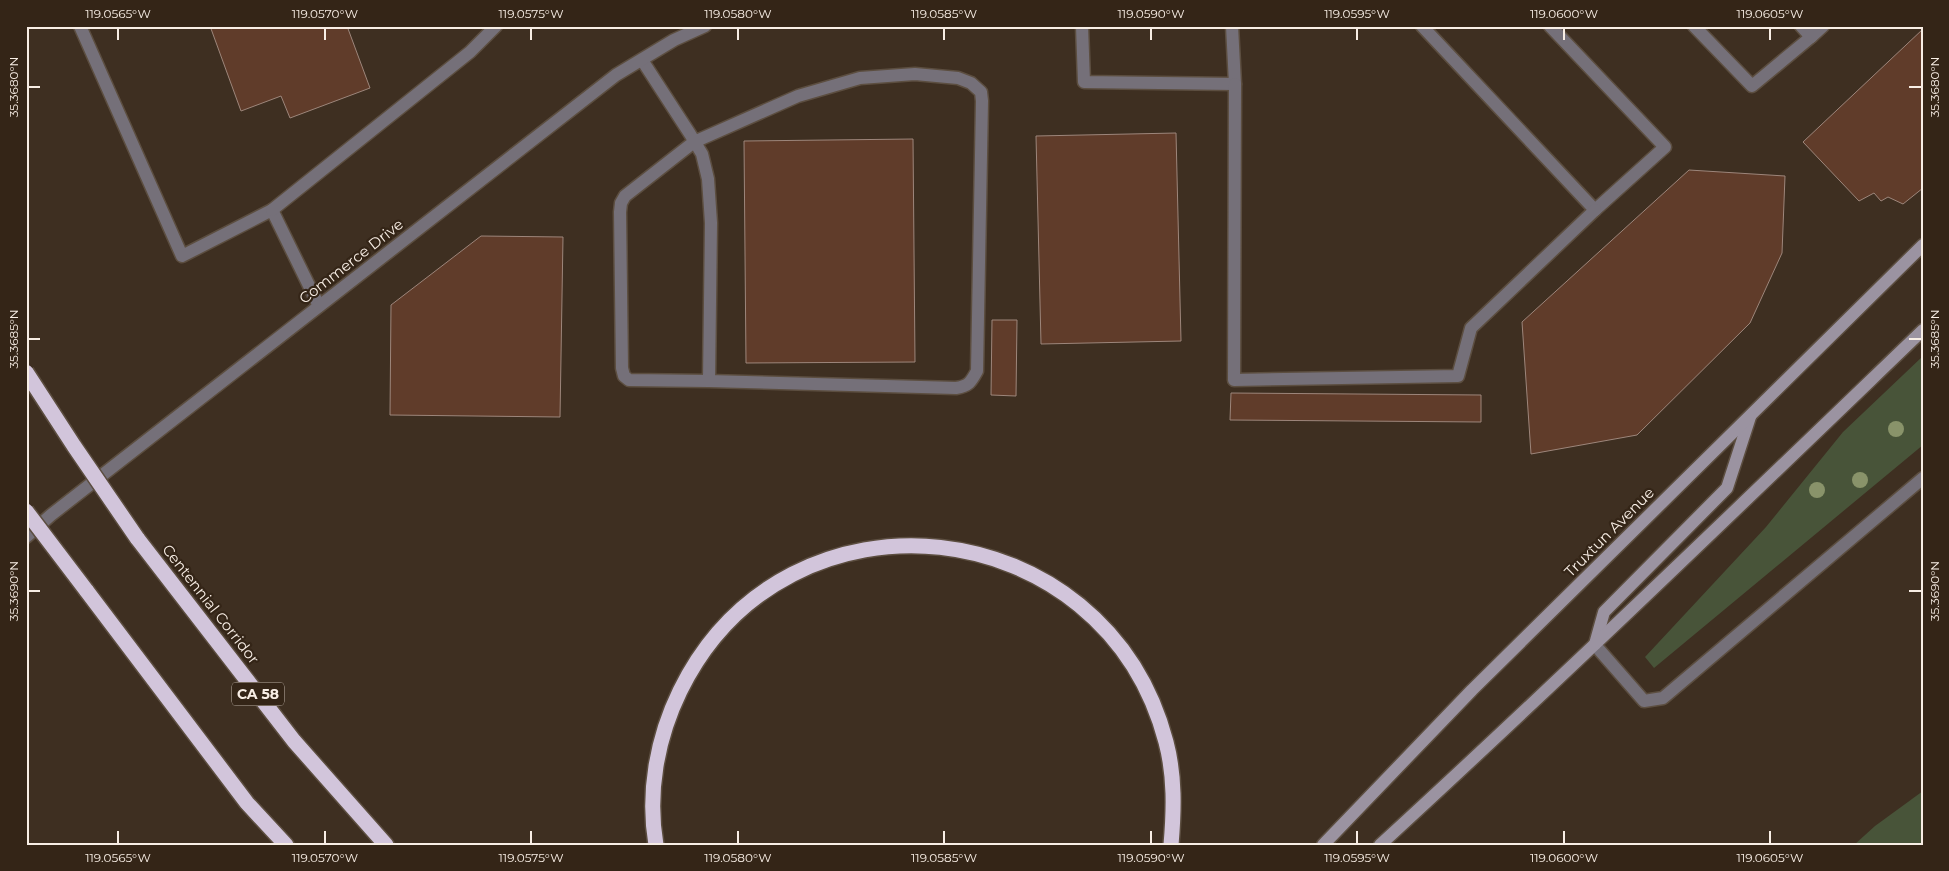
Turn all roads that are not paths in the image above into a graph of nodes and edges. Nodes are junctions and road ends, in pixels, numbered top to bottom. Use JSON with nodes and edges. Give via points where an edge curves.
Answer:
{"nodes":[{"id":1,"x":80,"y":26,"type":"edge"},
{"id":2,"x":496,"y":26,"type":"edge"},
{"id":3,"x":705,"y":26,"type":"edge"},
{"id":4,"x":1082,"y":26,"type":"edge"},
{"id":5,"x":1232,"y":26,"type":"edge"},
{"id":6,"x":1550,"y":26,"type":"edge"},
{"id":7,"x":1694,"y":26,"type":"edge"},
{"id":8,"x":1801,"y":26,"type":"edge"},
{"id":9,"x":1824,"y":26,"type":"edge"},
{"id":10,"x":1428,"y":28,"type":"edge"},
{"id":11,"x":1811,"y":37,"type":"junction"},
{"id":12,"x":642,"y":60,"type":"junction"},
{"id":13,"x":1235,"y":84,"type":"junction"},
{"id":14,"x":694,"y":142,"type":"junction"},
{"id":15,"x":272,"y":210,"type":"junction"},
{"id":16,"x":1595,"y":210,"type":"junction"},
{"id":17,"x":1923,"y":245,"type":"edge"},
{"id":18,"x":320,"y":306,"type":"junction"},
{"id":19,"x":1923,"y":330,"type":"edge"},
{"id":20,"x":26,"y":372,"type":"edge"},
{"id":21,"x":709,"y":381,"type":"junction"},
{"id":22,"x":1750,"y":415,"type":"junction"},
{"id":23,"x":1923,"y":478,"type":"edge"},
{"id":24,"x":26,"y":511,"type":"edge"},
{"id":25,"x":26,"y":537,"type":"edge"},
{"id":26,"x":1595,"y":645,"type":"junction"},
{"id":27,"x":247,"y":803,"type":"junction"},
{"id":28,"x":272,"y":845,"type":"edge"},
{"id":29,"x":286,"y":845,"type":"edge"},
{"id":30,"x":386,"y":845,"type":"edge"},
{"id":31,"x":656,"y":845,"type":"edge"},
{"id":32,"x":1171,"y":845,"type":"edge"},
{"id":33,"x":1322,"y":845,"type":"edge"},
{"id":34,"x":1380,"y":845,"type":"edge"}],
"edges":[{"from":1,"to":15,"type":"street","via":[[182,256]]},
{"from":2,"to":15,"type":"street","via":[[470,52]]},
{"from":3,"to":12,"type":"street","name":"Commerce Drive"},
{"from":4,"to":13,"type":"street","via":[[1084,82]]},
{"from":5,"to":13,"type":"street"},
{"from":6,"to":16,"type":"street","via":[[1665,147]]},
{"from":7,"to":11,"type":"street","via":[[1752,86]]},
{"from":8,"to":11,"type":"street"},
{"from":9,"to":11,"type":"street"},
{"from":10,"to":16,"type":"street"},
{"from":12,"to":14,"type":"street"},
{"from":12,"to":18,"type":"street","name":"Commerce Drive","via":[[616,75]]},
{"from":13,"to":16,"type":"street","via":[[1234,380],[1458,376],[1471,328]]},
{"from":14,"to":21,"type":"street","via":[[702,154],[708,179],[711,222]]},
{"from":14,"to":21,"type":"street","via":[[631,190],[621,203],[622,368],[629,380]]},
{"from":14,"to":21,"type":"street","via":[[798,96],[860,78],[915,74],[958,78],[981,92],[977,371],[970,383],[956,388]]},
{"from":15,"to":18,"type":"street"},
{"from":17,"to":22,"type":"main road","name":"Truxtun Avenue"},
{"from":18,"to":25,"type":"street","name":"Commerce Drive"},
{"from":19,"to":26,"type":"main road"},
{"from":20,"to":30,"type":"highway","name":"Centennial Corridor","number":"CA 58","bridge":true,"via":[[137,538],[294,741]]},
{"from":22,"to":26,"type":"main road","via":[[1727,488],[1604,612]]},
{"from":22,"to":33,"type":"main road","name":"Truxtun Avenue","via":[[1472,690]]},
{"from":23,"to":26,"type":"street","via":[[1663,698],[1644,701]]},
{"from":24,"to":27,"type":"highway","bridge":true},
{"from":26,"to":34,"type":"main road"},
{"from":27,"to":28,"type":"highway"},
{"from":27,"to":29,"type":"highway"},
{"from":31,"to":32,"type":"highway","via":[[653,805],[662,740],[672,707],[712,641],[746,605],[784,578],[856,551],[917,545],[968,551],[1017,566],[1076,602],[1117,644],[1141,678],[1166,742],[1173,777]]}]}
